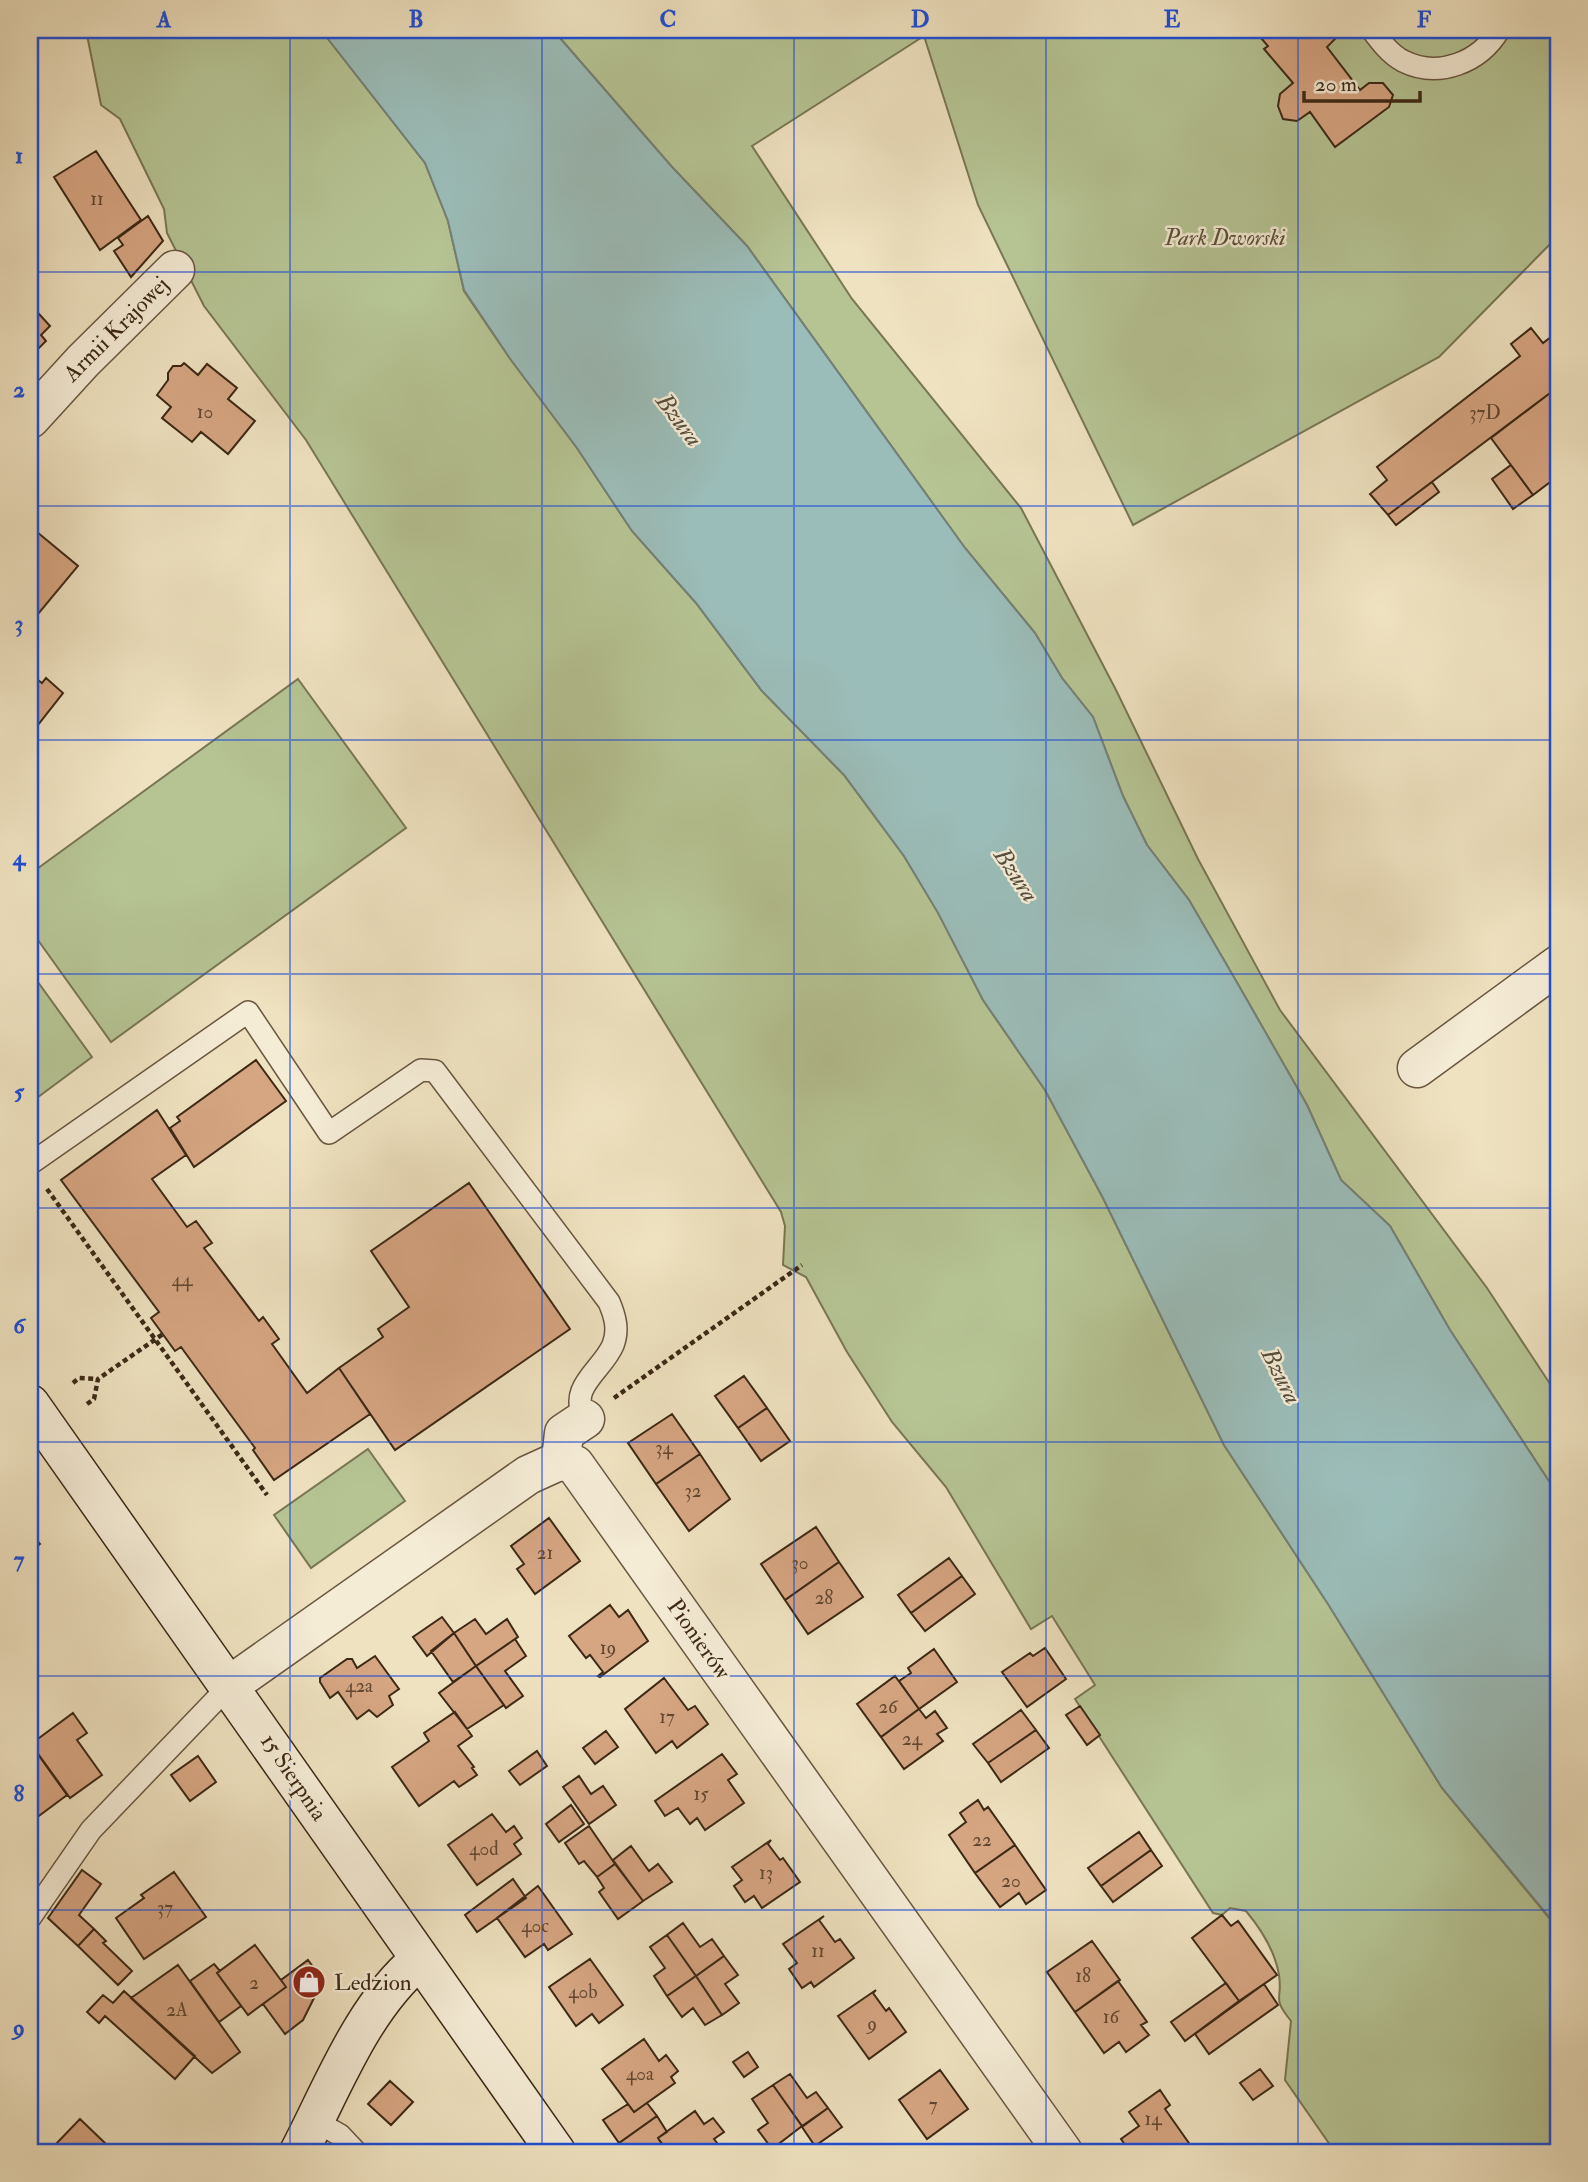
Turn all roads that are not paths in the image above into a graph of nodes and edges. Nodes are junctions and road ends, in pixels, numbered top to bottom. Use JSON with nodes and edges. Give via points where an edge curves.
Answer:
{"nodes":[{"id":1,"x":1372,"y":30,"type":"edge"},
{"id":2,"x":1499,"y":30,"type":"edge"},
{"id":3,"x":175,"y":270,"type":"dead end"},
{"id":4,"x":30,"y":419,"type":"edge"},
{"id":5,"x":1558,"y":965,"type":"edge"},
{"id":6,"x":1417,"y":1069,"type":"dead end"},
{"id":7,"x":30,"y":1164,"type":"edge"},
{"id":8,"x":30,"y":1404,"type":"edge"},
{"id":9,"x":586,"y":1419,"type":"joint"},
{"id":10,"x":561,"y":1460,"type":"junction"},
{"id":11,"x":230,"y":1685,"type":"junction"},
{"id":12,"x":30,"y":1918,"type":"edge"},
{"id":13,"x":419,"y":1960,"type":"junction"},
{"id":14,"x":307,"y":2137,"type":"edge"},
{"id":15,"x":356,"y":2152,"type":"edge"},
{"id":16,"x":556,"y":2152,"type":"edge"},
{"id":17,"x":1063,"y":2152,"type":"edge"}],
"edges":[{"from":1,"to":2,"type":"lane","via":[[1403,61],[1427,68],[1450,67],[1473,58]]},
{"from":3,"to":4,"type":"street","name":"Armii Krajowej"},
{"from":5,"to":6,"type":"street"},
{"from":7,"to":9,"type":"lane","via":[[248,1012],[329,1133],[421,1070],[435,1070],[609,1302],[617,1320],[613,1345],[579,1396]]},
{"from":8,"to":11,"type":"street","name":"15 Sierpnia"},
{"from":9,"to":10,"type":"street","via":[[564,1433]]},
{"from":10,"to":11,"type":"street","via":[[528,1475]]},
{"from":10,"to":17,"type":"street","name":"Pionierów","via":[[575,1465]]},
{"from":11,"to":12,"type":"lane","via":[[91,1830]]},
{"from":11,"to":13,"type":"street","name":"15 Sierpnia"},
{"from":13,"to":14,"type":"street","via":[[371,2012]]},
{"from":13,"to":16,"type":"street","name":"15 Sierpnia"},
{"from":14,"to":15,"type":"lane","via":[[340,2136]]}]}
